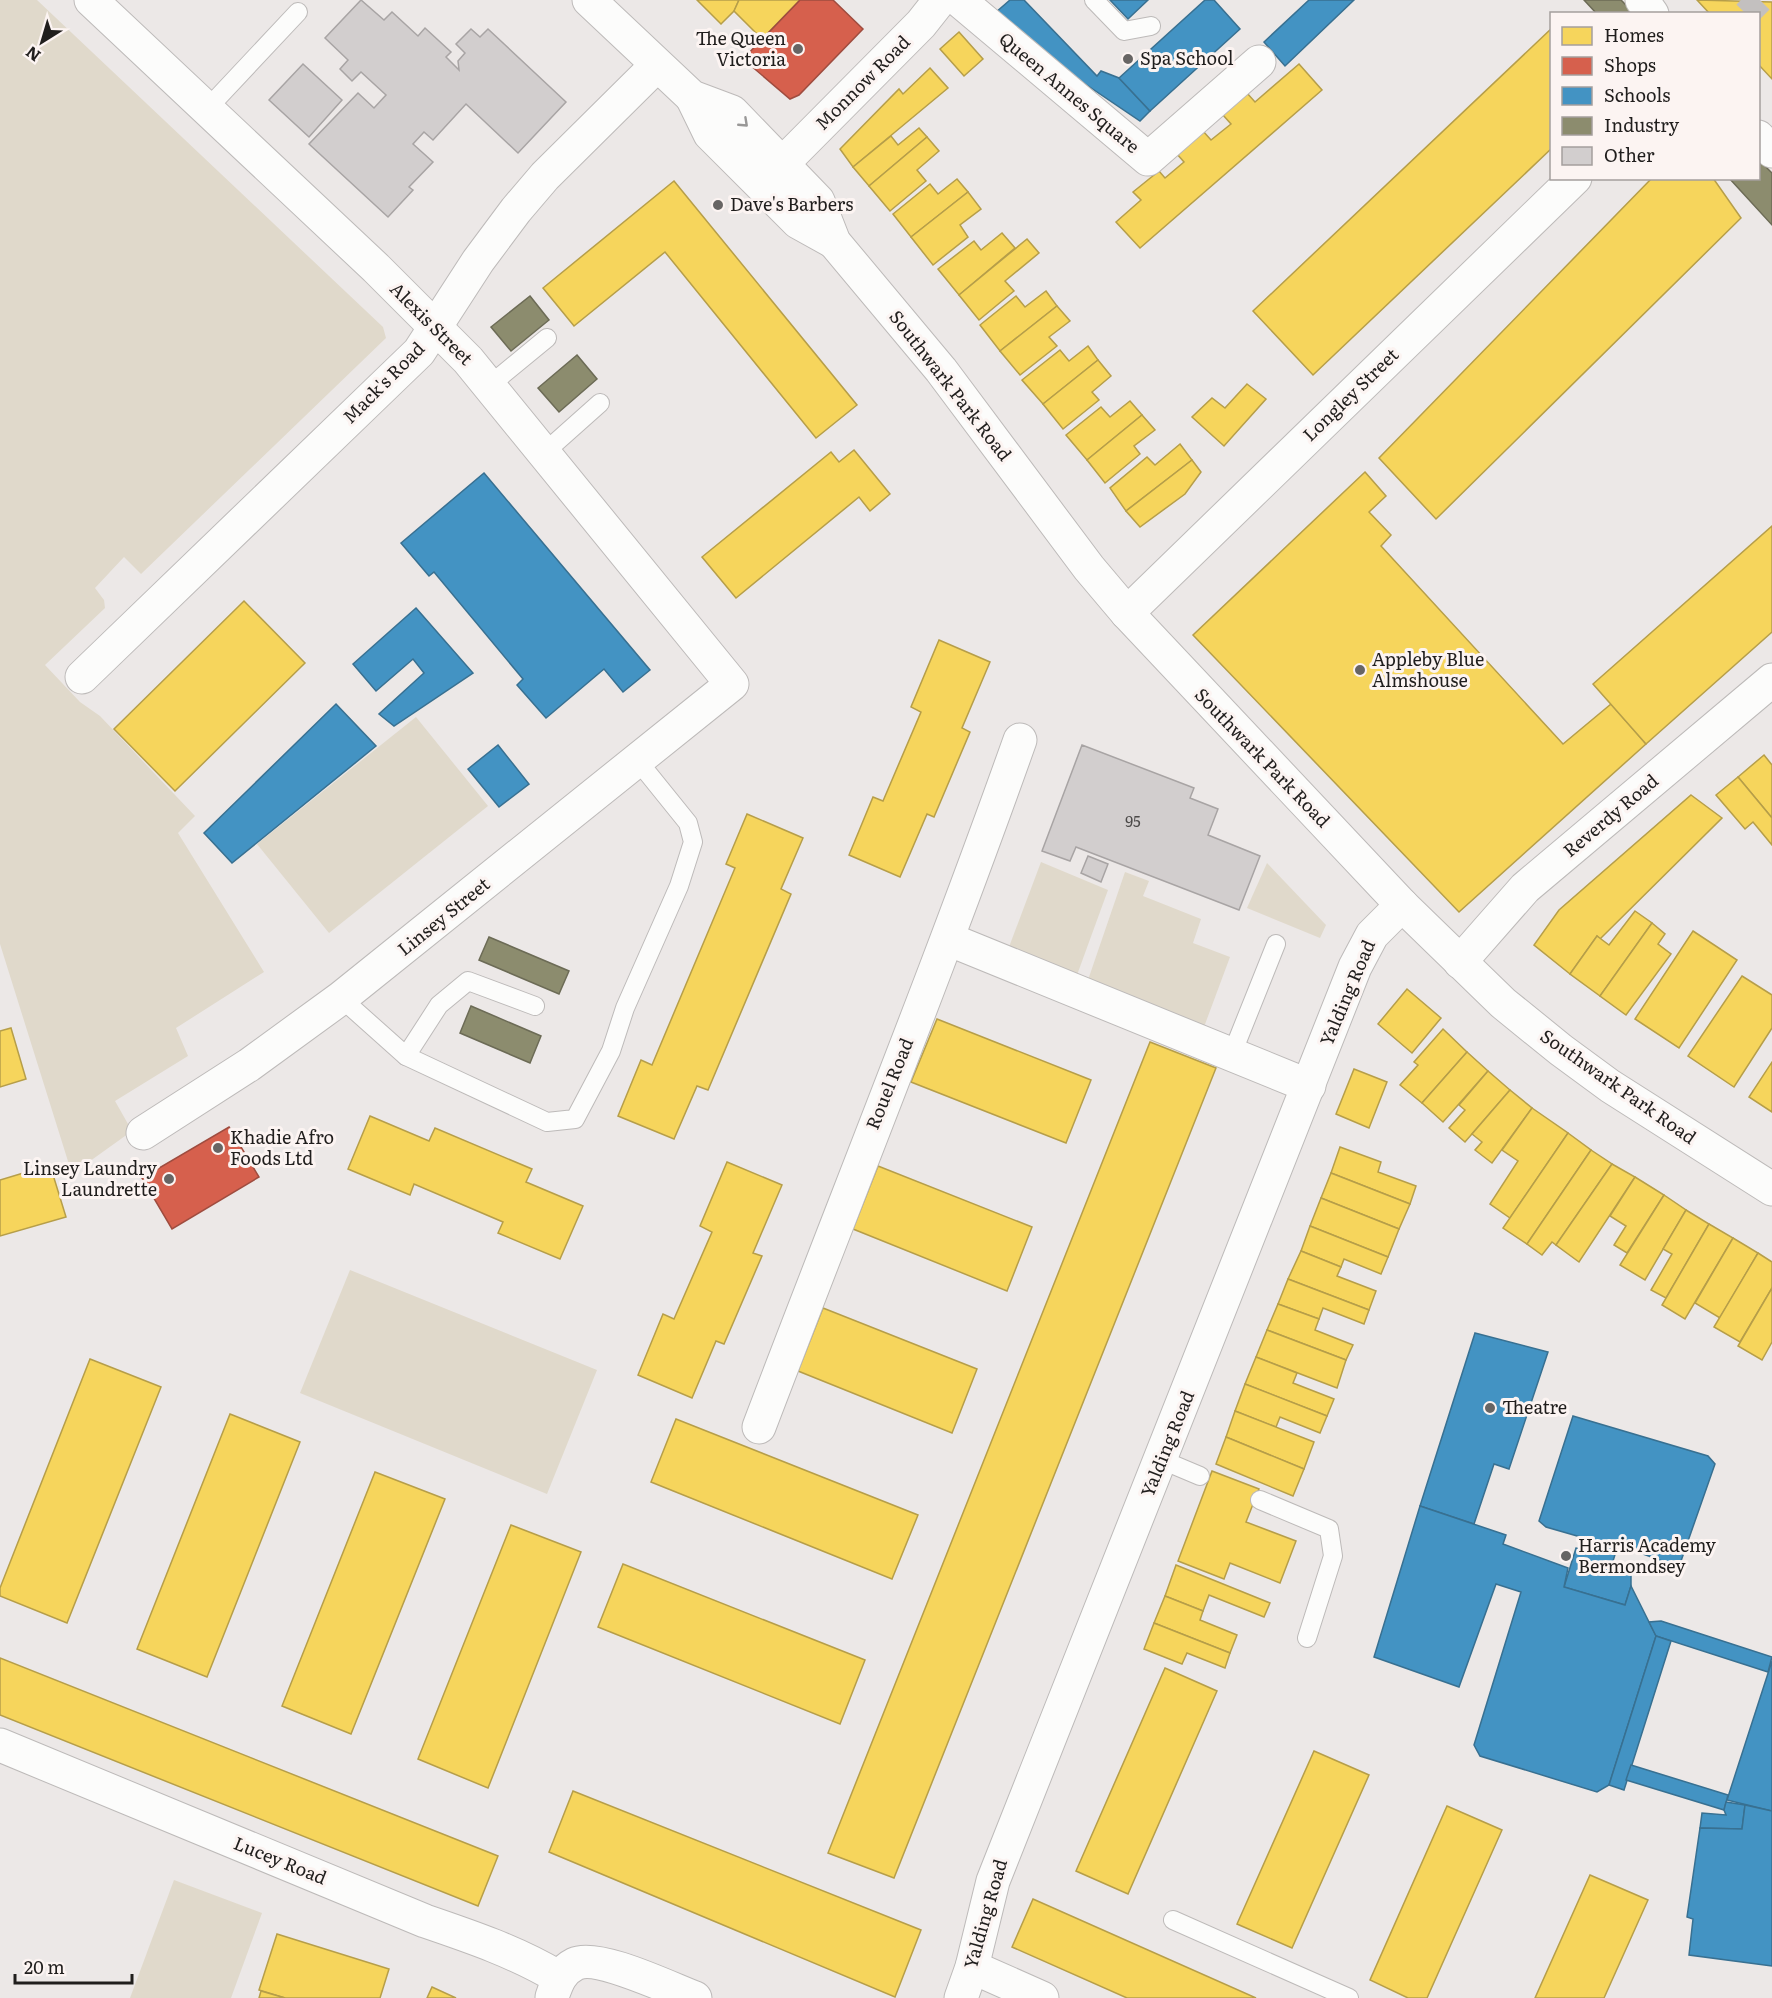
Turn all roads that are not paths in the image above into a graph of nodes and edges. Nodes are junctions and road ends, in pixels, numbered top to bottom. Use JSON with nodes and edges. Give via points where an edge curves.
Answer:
{"nodes":[{"id":1,"x":91,"y":0,"type":"edge"},
{"id":2,"x":589,"y":0,"type":"edge"},
{"id":3,"x":940,"y":0,"type":"edge"},
{"id":4,"x":959,"y":0,"type":"edge"},
{"id":5,"x":1094,"y":0,"type":"edge"},
{"id":6,"x":298,"y":12,"type":"dead end"},
{"id":7,"x":1151,"y":26,"type":"dead end"},
{"id":8,"x":1259,"y":62,"type":"dead end"},
{"id":9,"x":657,"y":64,"type":"junction"},
{"id":10,"x":692,"y":97,"type":"junction"},
{"id":11,"x":207,"y":110,"type":"junction"},
{"id":12,"x":1760,"y":139,"type":"edge"},
{"id":13,"x":1772,"y":151,"type":"edge"},
{"id":14,"x":783,"y":163,"type":"junction"},
{"id":15,"x":1573,"y":180,"type":"edge"},
{"id":16,"x":834,"y":242,"type":"junction"},
{"id":17,"x":436,"y":328,"type":"junction"},
{"id":18,"x":547,"y":338,"type":"dead end"},
{"id":19,"x":490,"y":385,"type":"junction"},
{"id":20,"x":600,"y":404,"type":"dead end"},
{"id":21,"x":545,"y":452,"type":"junction"},
{"id":22,"x":1127,"y":613,"type":"junction"},
{"id":23,"x":82,"y":677,"type":"dead end"},
{"id":24,"x":1772,"y":680,"type":"edge"},
{"id":25,"x":732,"y":684,"type":"joint"},
{"id":26,"x":1020,"y":740,"type":"dead end"},
{"id":27,"x":638,"y":761,"type":"junction"},
{"id":28,"x":1402,"y":905,"type":"junction"},
{"id":29,"x":948,"y":939,"type":"junction"},
{"id":30,"x":1276,"y":944,"type":"dead end"},
{"id":31,"x":1460,"y":962,"type":"junction"},
{"id":32,"x":342,"y":998,"type":"junction"},
{"id":33,"x":535,"y":1006,"type":"dead end"},
{"id":34,"x":1232,"y":1054,"type":"junction"},
{"id":35,"x":406,"y":1056,"type":"junction"},
{"id":36,"x":1309,"y":1086,"type":"junction"},
{"id":37,"x":143,"y":1133,"type":"dead end"},
{"id":38,"x":1772,"y":1189,"type":"edge"},
{"id":39,"x":759,"y":1427,"type":"dead end"},
{"id":40,"x":1162,"y":1460,"type":"junction"},
{"id":41,"x":1200,"y":1476,"type":"dead end"},
{"id":42,"x":1260,"y":1500,"type":"dead end"},
{"id":43,"x":1308,"y":1638,"type":"dead end"},
{"id":44,"x":0,"y":1745,"type":"edge"},
{"id":45,"x":1173,"y":1920,"type":"dead end"},
{"id":46,"x":972,"y":1967,"type":"junction"},
{"id":47,"x":555,"y":1988,"type":"edge"},
{"id":48,"x":695,"y":1998,"type":"edge"},
{"id":49,"x":961,"y":1998,"type":"edge"},
{"id":50,"x":1042,"y":1998,"type":"edge"},
{"id":51,"x":1349,"y":1998,"type":"edge"}],
"edges":[{"from":1,"to":11,"type":"street","name":"Alexis Street"},
{"from":2,"to":9,"type":"street","name":"Southwark Park Road"},
{"from":3,"to":14,"type":"street","name":"Monnow Road"},
{"from":4,"to":8,"type":"street","name":"Queen Annes Square","via":[[1148,159]]},
{"from":5,"to":7,"type":"lane","via":[[1124,31]]},
{"from":6,"to":11,"type":"lane"},
{"from":9,"to":10,"type":"street","name":"Southwark Park Road"},
{"from":9,"to":17,"type":"street","name":"Mack's Road","via":[[532,191],[478,261]]},
{"from":10,"to":14,"type":"street","name":"Southwark Park Road","one_way":true,"via":[[732,112]]},
{"from":10,"to":16,"type":"street","name":"Southwark Park Road","via":[[710,134],[798,222]]},
{"from":11,"to":17,"type":"street","name":"Alexis Street"},
{"from":12,"to":13,"type":"street"},
{"from":14,"to":16,"type":"street","name":"Southwark Park Road","via":[[818,201]]},
{"from":15,"to":22,"type":"street","name":"Longley Street"},
{"from":16,"to":22,"type":"street","name":"Southwark Park Road","via":[[941,370]]},
{"from":17,"to":19,"type":"street","name":"Alexis Street"},
{"from":17,"to":23,"type":"street","name":"Mack's Road","via":[[419,352]]},
{"from":18,"to":19,"type":"lane"},
{"from":19,"to":21,"type":"street","name":"Alexis Street"},
{"from":20,"to":21,"type":"lane"},
{"from":21,"to":25,"type":"street","name":"Alexis Street"},
{"from":22,"to":28,"type":"street","name":"Southwark Park Road"},
{"from":24,"to":31,"type":"street","name":"Reverdy Road","via":[[1524,888]]},
{"from":25,"to":27,"type":"street","name":"Linsey Street"},
{"from":26,"to":29,"type":"street","name":"Rouel Road"},
{"from":27,"to":32,"type":"street","name":"Linsey Street"},
{"from":27,"to":35,"type":"lane","via":[[688,823],[693,842],[679,886],[625,1008],[611,1051],[575,1119],[547,1122]]},
{"from":28,"to":31,"type":"street","name":"Southwark Park Road"},
{"from":28,"to":36,"type":"street","name":"Yalding Road","via":[[1372,935]]},
{"from":29,"to":34,"type":"street"},
{"from":29,"to":39,"type":"street","name":"Rouel Road"},
{"from":30,"to":34,"type":"lane"},
{"from":31,"to":38,"type":"street","name":"Southwark Park Road","via":[[1561,1050]]},
{"from":32,"to":35,"type":"lane"},
{"from":32,"to":37,"type":"street","name":"Linsey Street","via":[[249,1065]]},
{"from":33,"to":35,"type":"lane","via":[[468,981],[439,1005]]},
{"from":34,"to":36,"type":"street"},
{"from":36,"to":40,"type":"street","name":"Yalding Road"},
{"from":40,"to":41,"type":"lane"},
{"from":40,"to":46,"type":"street","name":"Yalding Road","via":[[993,1881]]},
{"from":42,"to":43,"type":"lane","via":[[1329,1529],[1333,1556]]},
{"from":44,"to":47,"type":"street","name":"Lucey Road","via":[[425,1921],[525,1958]]},
{"from":45,"to":51,"type":"lane"},
{"from":46,"to":49,"type":"street","name":"Yalding Road"},
{"from":46,"to":50,"type":"street"},
{"from":47,"to":48,"type":"street","via":[[577,1963],[600,1962]]}]}
